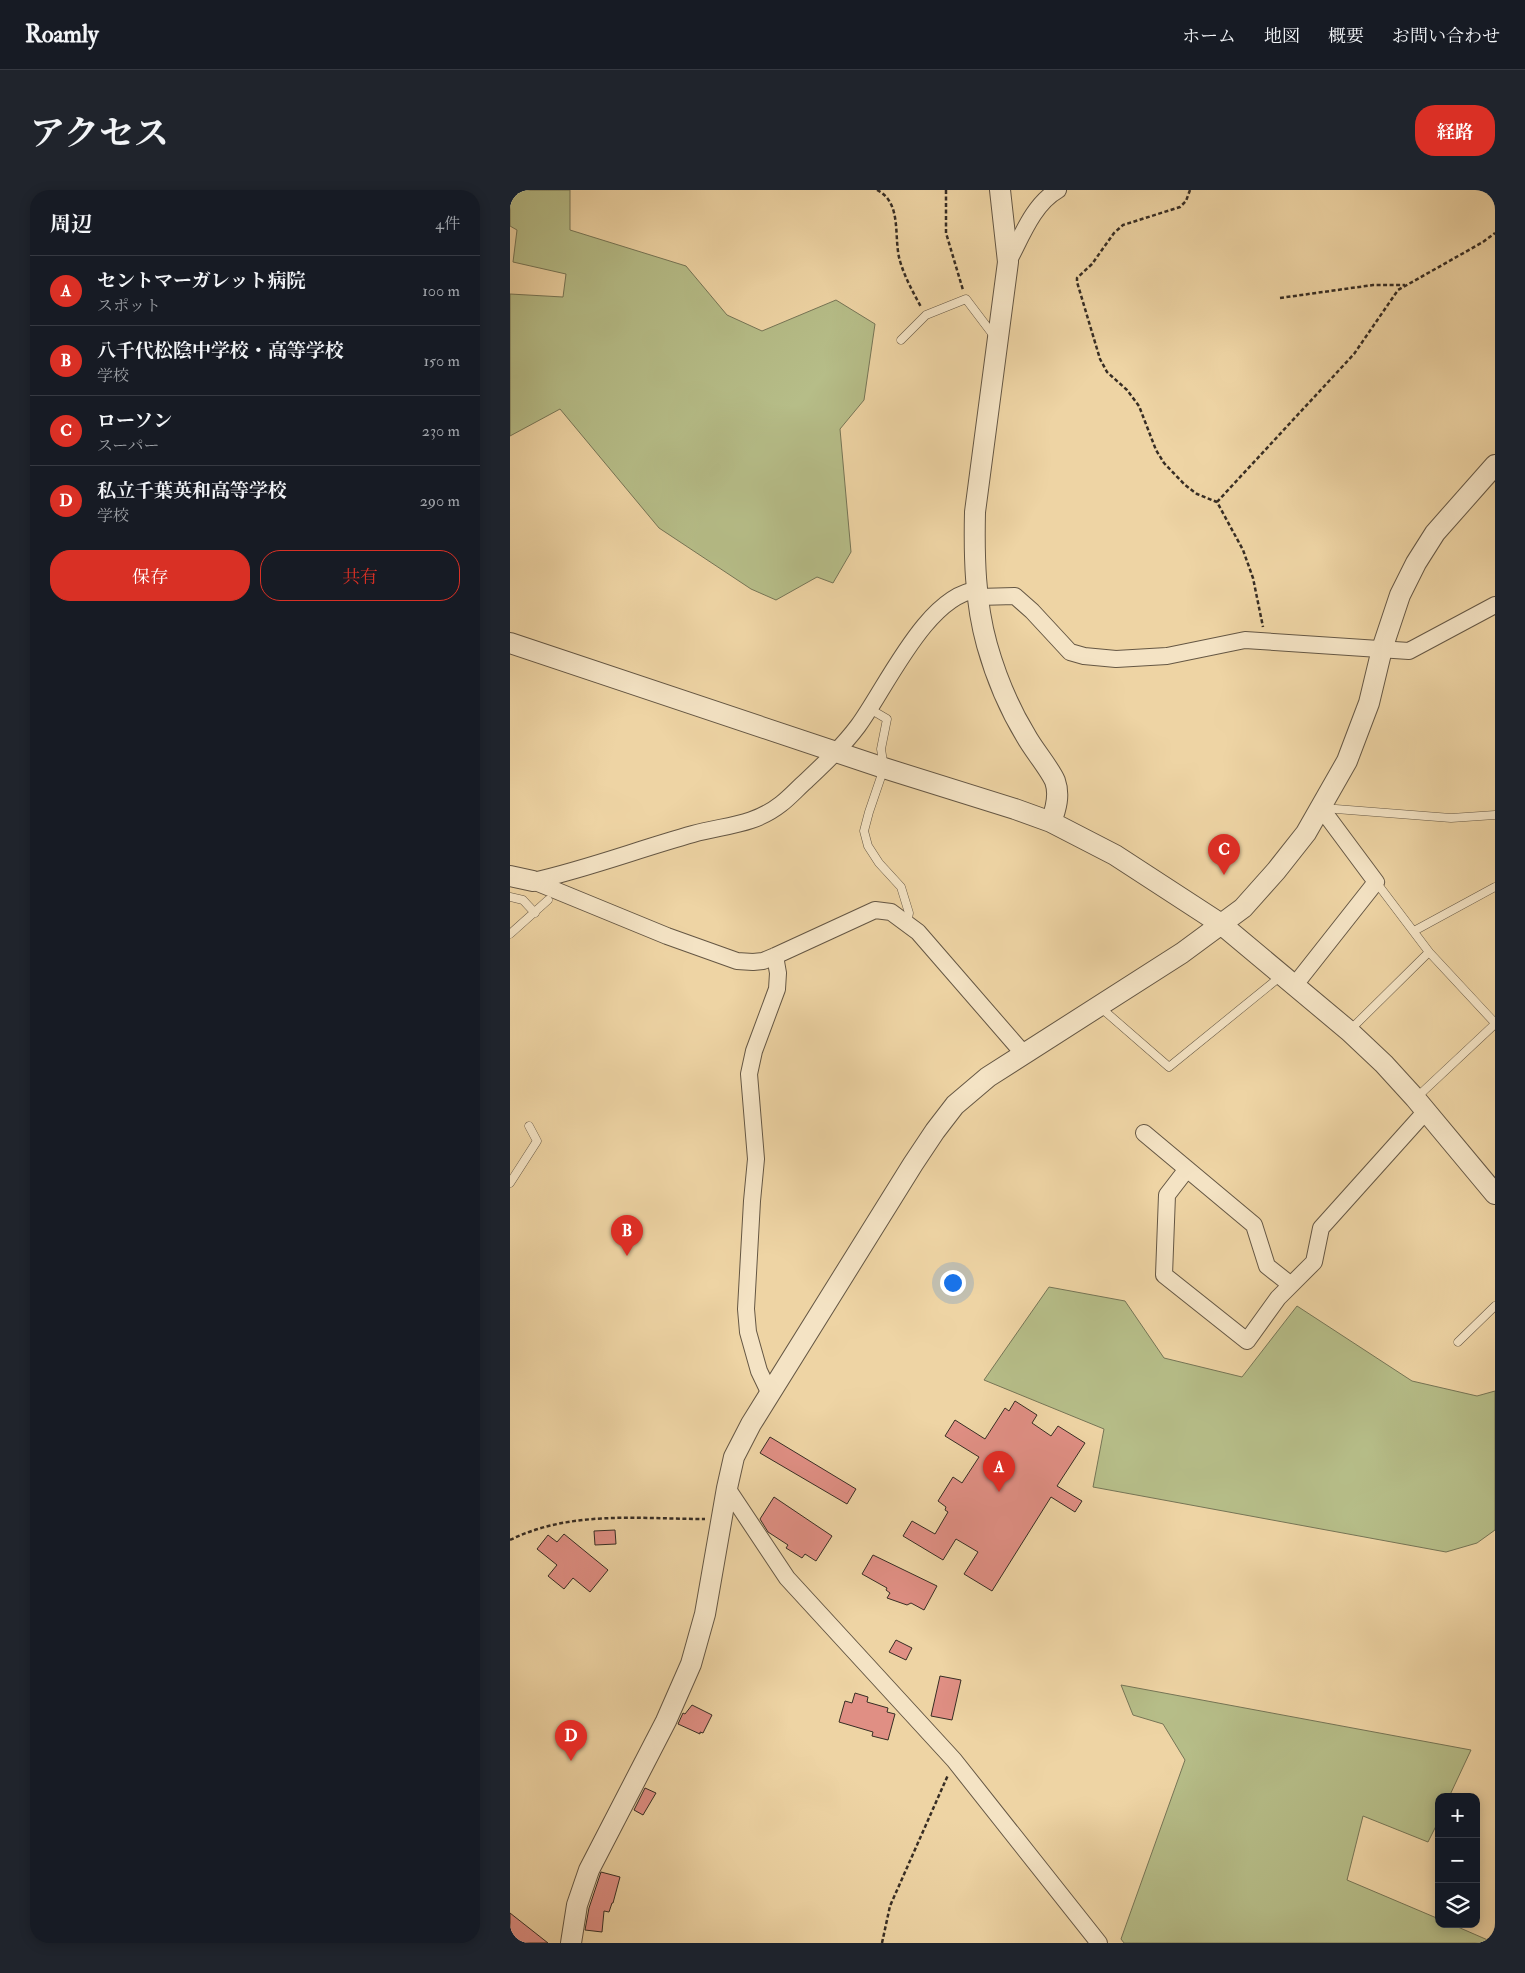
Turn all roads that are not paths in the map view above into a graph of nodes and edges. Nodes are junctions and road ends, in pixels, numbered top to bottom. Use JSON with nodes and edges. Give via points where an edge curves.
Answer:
{"nodes":[{"id":1,"x":1000,"y":190,"type":"edge"},
{"id":2,"x":1058,"y":190,"type":"edge"},
{"id":3,"x":1008,"y":262,"type":"junction"},
{"id":4,"x":901,"y":340,"type":"dead end"},
{"id":5,"x":998,"y":341,"type":"junction"},
{"id":6,"x":1495,"y":465,"type":"edge"},
{"id":7,"x":978,"y":593,"type":"junction"},
{"id":8,"x":1495,"y":605,"type":"edge"},
{"id":9,"x":510,"y":643,"type":"edge"},
{"id":10,"x":1382,"y":649,"type":"junction"},
{"id":11,"x":870,"y":708,"type":"junction"},
{"id":12,"x":836,"y":752,"type":"junction"},
{"id":13,"x":884,"y":768,"type":"junction"},
{"id":14,"x":1321,"y":808,"type":"junction"},
{"id":15,"x":1495,"y":815,"type":"edge"},
{"id":16,"x":1051,"y":822,"type":"junction"},
{"id":17,"x":510,"y":876,"type":"edge"},
{"id":18,"x":533,"y":881,"type":"junction"},
{"id":19,"x":1376,"y":882,"type":"junction"},
{"id":20,"x":1495,"y":887,"type":"edge"},
{"id":21,"x":510,"y":897,"type":"edge"},
{"id":22,"x":548,"y":900,"type":"dead end"},
{"id":23,"x":535,"y":914,"type":"junction"},
{"id":24,"x":908,"y":923,"type":"junction"},
{"id":25,"x":1221,"y":924,"type":"junction"},
{"id":26,"x":1414,"y":931,"type":"junction"},
{"id":27,"x":510,"y":934,"type":"edge"},
{"id":28,"x":1429,"y":952,"type":"junction"},
{"id":29,"x":776,"y":956,"type":"junction"},
{"id":30,"x":1287,"y":981,"type":"junction"},
{"id":31,"x":1098,"y":1006,"type":"junction"},
{"id":32,"x":1495,"y":1024,"type":"edge"},
{"id":33,"x":1349,"y":1032,"type":"junction"},
{"id":34,"x":1023,"y":1053,"type":"junction"},
{"id":35,"x":1421,"y":1104,"type":"junction"},
{"id":36,"x":529,"y":1126,"type":"dead end"},
{"id":37,"x":1144,"y":1133,"type":"dead end"},
{"id":38,"x":1187,"y":1169,"type":"junction"},
{"id":39,"x":510,"y":1183,"type":"edge"},
{"id":40,"x":1495,"y":1194,"type":"edge"},
{"id":41,"x":1291,"y":1285,"type":"junction"},
{"id":42,"x":1495,"y":1306,"type":"edge"},
{"id":43,"x":1458,"y":1342,"type":"dead end"},
{"id":44,"x":770,"y":1394,"type":"junction"},
{"id":45,"x":727,"y":1488,"type":"junction"},
{"id":46,"x":571,"y":1943,"type":"edge"},
{"id":47,"x":1099,"y":1943,"type":"edge"}],
"edges":[{"from":1,"to":3,"type":"street"},
{"from":2,"to":3,"type":"street","via":[[1032,217]]},
{"from":3,"to":5,"type":"street"},
{"from":4,"to":5,"type":"lane","via":[[926,315],[966,298]]},
{"from":5,"to":7,"type":"street","via":[[976,512],[974,550]]},
{"from":6,"to":10,"type":"street","via":[[1436,533],[1416,562],[1400,596]]},
{"from":7,"to":10,"type":"street","via":[[1015,596],[1070,652],[1084,656],[1116,659],[1167,656],[1245,640]]},
{"from":7,"to":11,"type":"street","via":[[969,591],[945,604],[914,638]]},
{"from":7,"to":16,"type":"street","via":[[987,646],[1008,705],[1055,781],[1058,798]]},
{"from":8,"to":10,"type":"street","via":[[1409,651]]},
{"from":9,"to":12,"type":"street"},
{"from":10,"to":14,"type":"street","via":[[1369,704],[1347,761]]},
{"from":11,"to":12,"type":"street"},
{"from":11,"to":13,"type":"lane","via":[[887,719],[881,749]]},
{"from":12,"to":13,"type":"street"},
{"from":12,"to":18,"type":"street","via":[[781,804],[759,818],[695,833],[566,874]]},
{"from":13,"to":16,"type":"street"},
{"from":13,"to":24,"type":"lane","via":[[864,831],[868,846],[900,887],[909,913]]},
{"from":14,"to":15,"type":"lane","via":[[1451,818]]},
{"from":14,"to":19,"type":"street"},
{"from":14,"to":25,"type":"street","via":[[1306,834],[1276,871],[1243,908]]},
{"from":16,"to":25,"type":"street","via":[[1115,855]]},
{"from":17,"to":18,"type":"street"},
{"from":18,"to":29,"type":"street","via":[[737,961],[764,961]]},
{"from":19,"to":26,"type":"lane"},
{"from":19,"to":30,"type":"street"},
{"from":20,"to":26,"type":"lane"},
{"from":21,"to":23,"type":"lane","via":[[523,900]]},
{"from":22,"to":23,"type":"lane"},
{"from":23,"to":27,"type":"lane"},
{"from":24,"to":29,"type":"street","via":[[891,912],[875,910]]},
{"from":24,"to":34,"type":"street"},
{"from":25,"to":30,"type":"street"},
{"from":25,"to":31,"type":"street"},
{"from":26,"to":28,"type":"lane"},
{"from":28,"to":32,"type":"lane"},
{"from":28,"to":33,"type":"lane"},
{"from":29,"to":44,"type":"street","via":[[777,988],[749,1074],[756,1159],[746,1309],[748,1332]]},
{"from":30,"to":31,"type":"lane","via":[[1169,1067]]},
{"from":30,"to":33,"type":"street"},
{"from":31,"to":34,"type":"street"},
{"from":32,"to":35,"type":"lane"},
{"from":33,"to":35,"type":"street"},
{"from":34,"to":44,"type":"street","via":[[955,1105],[935,1131]]},
{"from":35,"to":40,"type":"street"},
{"from":35,"to":41,"type":"street","via":[[1322,1228],[1314,1262]]},
{"from":36,"to":39,"type":"lane","via":[[537,1141]]},
{"from":37,"to":38,"type":"street"},
{"from":38,"to":41,"type":"street","via":[[1254,1225],[1267,1266]]},
{"from":38,"to":41,"type":"street","via":[[1167,1195],[1164,1275],[1247,1341]]},
{"from":42,"to":43,"type":"lane"},
{"from":44,"to":45,"type":"street","via":[[734,1457]]},
{"from":45,"to":46,"type":"street","via":[[705,1614],[691,1664],[666,1721],[589,1870]]},
{"from":45,"to":47,"type":"street","via":[[786,1578],[954,1760]]}]}
